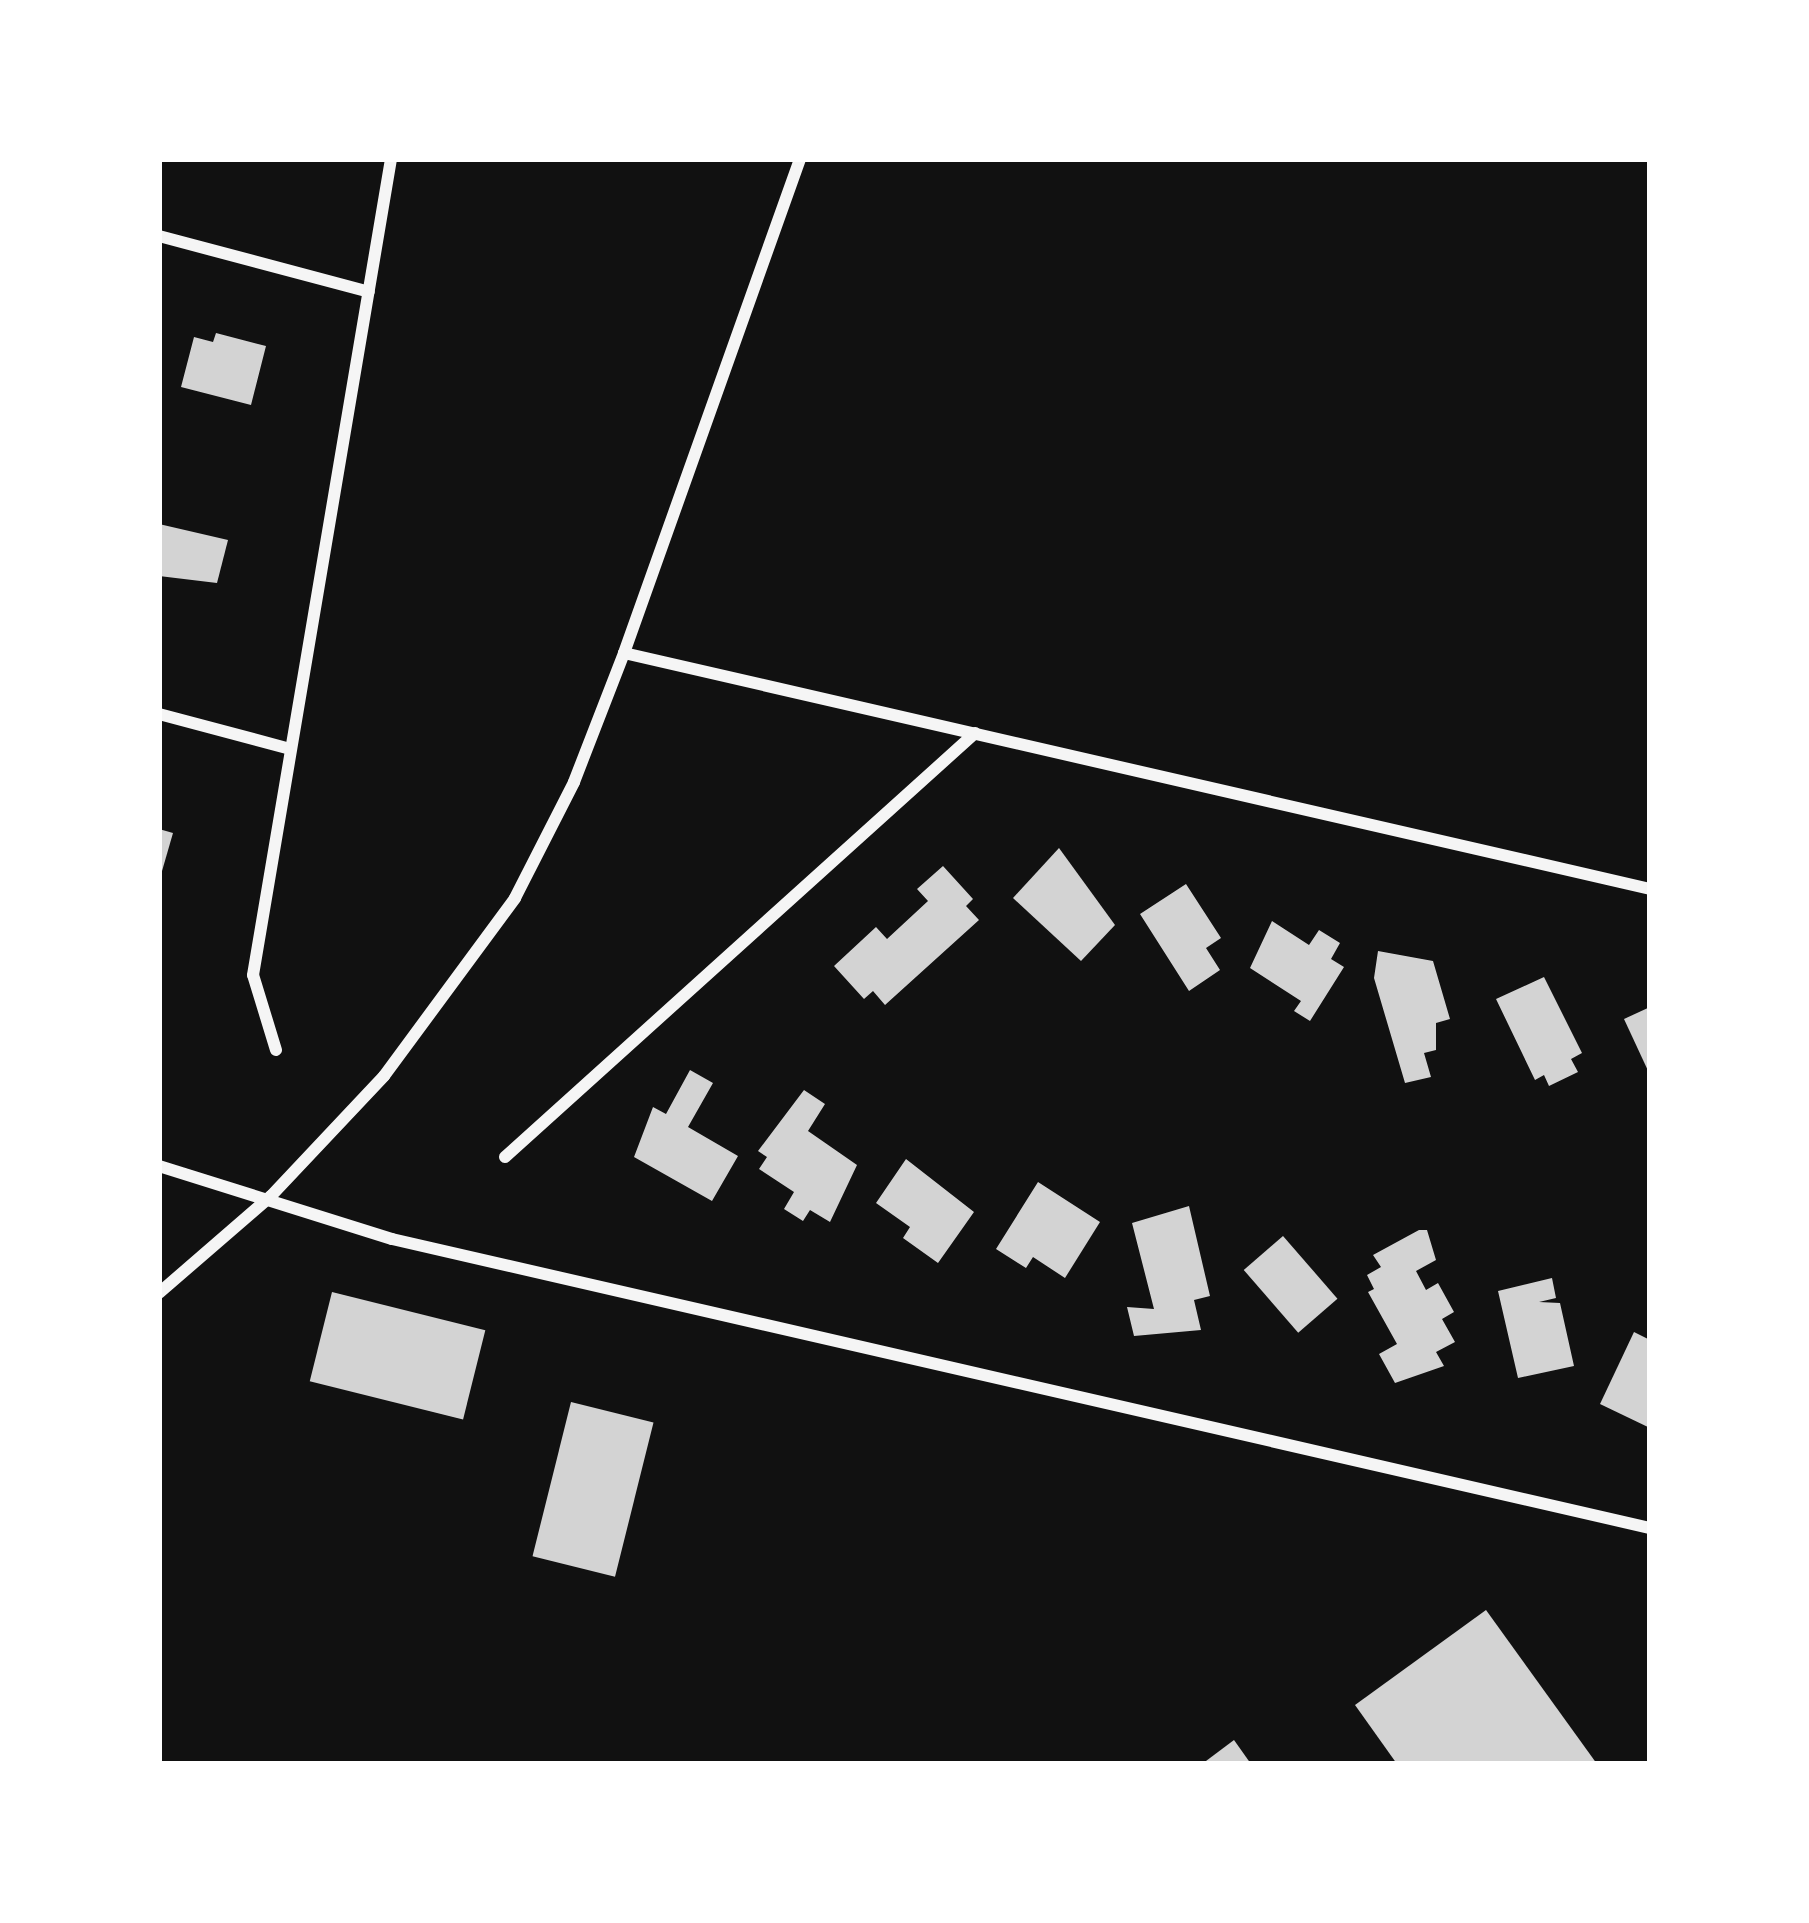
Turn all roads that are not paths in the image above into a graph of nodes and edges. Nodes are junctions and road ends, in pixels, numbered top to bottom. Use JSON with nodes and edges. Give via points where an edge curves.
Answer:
{"nodes":[{"id":1,"x":391,"y":159,"type":"edge"},
{"id":2,"x":800,"y":159,"type":"edge"},
{"id":3,"x":159,"y":236,"type":"edge"},
{"id":4,"x":369,"y":292,"type":"junction"},
{"id":5,"x":624,"y":652,"type":"junction"},
{"id":6,"x":159,"y":714,"type":"edge"},
{"id":7,"x":975,"y":733,"type":"junction"},
{"id":8,"x":287,"y":748,"type":"junction"},
{"id":9,"x":1650,"y":889,"type":"edge"},
{"id":10,"x":276,"y":1050,"type":"dead end"},
{"id":11,"x":505,"y":1157,"type":"dead end"},
{"id":12,"x":159,"y":1166,"type":"edge"},
{"id":13,"x":272,"y":1196,"type":"junction"},
{"id":14,"x":159,"y":1293,"type":"edge"},
{"id":15,"x":1650,"y":1528,"type":"edge"}],
"edges":[{"from":1,"to":4,"type":"street"},
{"from":2,"to":5,"type":"street"},
{"from":3,"to":4,"type":"street"},
{"from":4,"to":8,"type":"street"},
{"from":5,"to":7,"type":"street"},
{"from":5,"to":13,"type":"street","via":[[574,782],[492,933],[384,1076]]},
{"from":6,"to":8,"type":"street"},
{"from":7,"to":9,"type":"street"},
{"from":7,"to":11,"type":"street"},
{"from":8,"to":10,"type":"street","via":[[254,975]]},
{"from":12,"to":13,"type":"street"},
{"from":13,"to":14,"type":"street"},
{"from":13,"to":15,"type":"street","via":[[414,1244]]}]}
